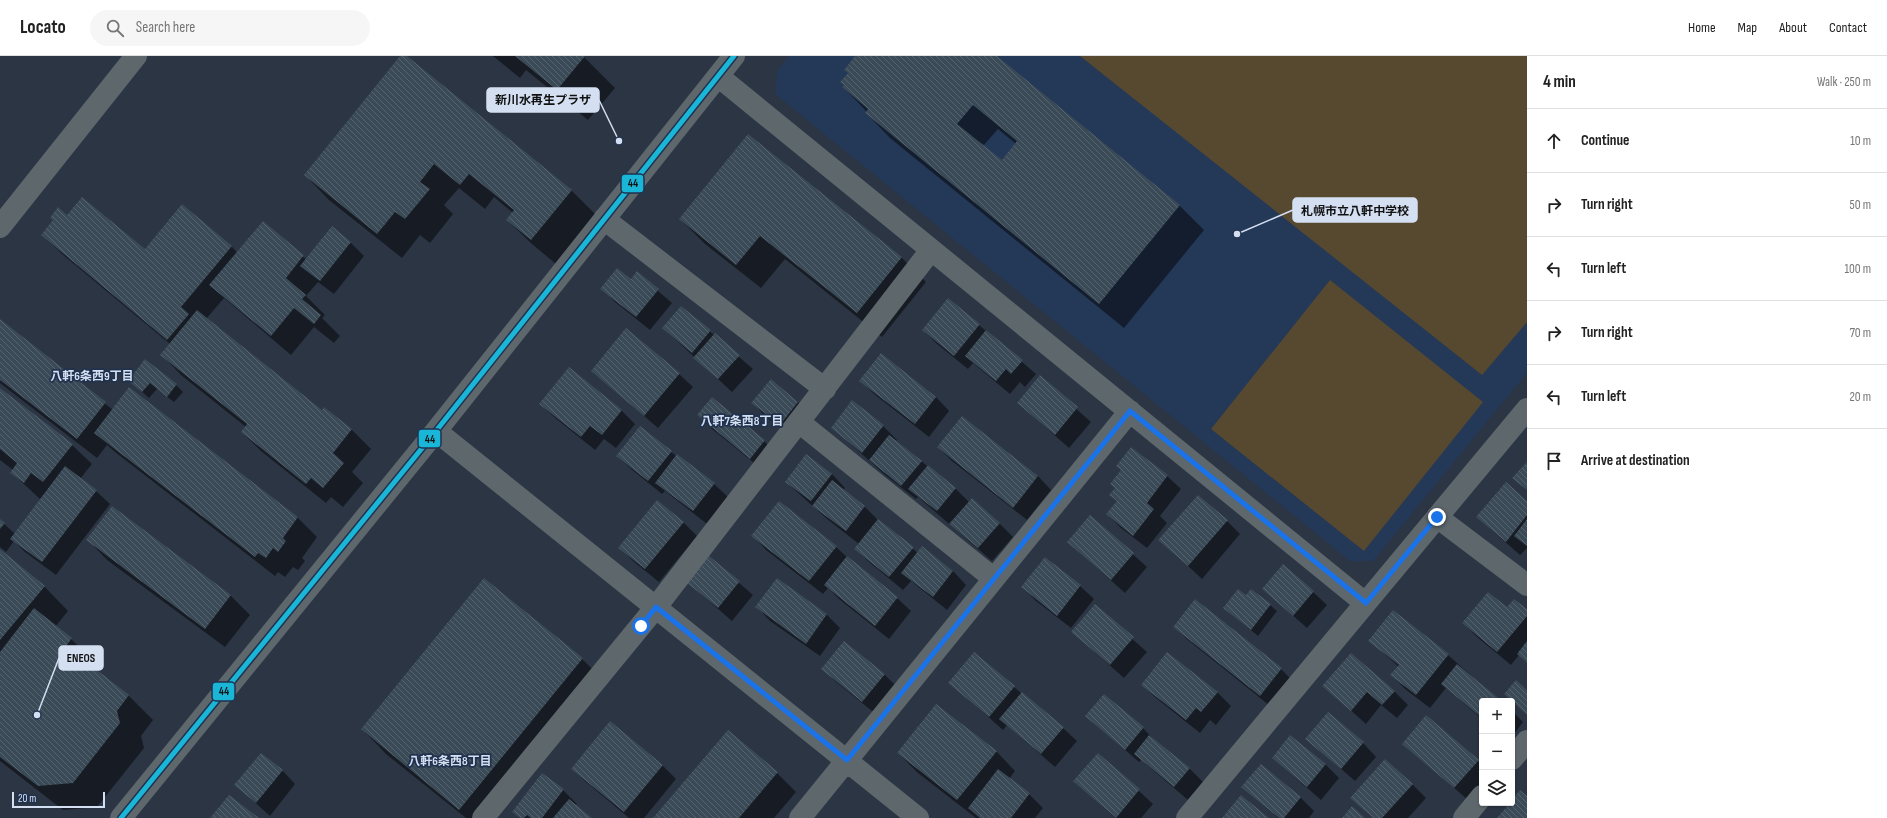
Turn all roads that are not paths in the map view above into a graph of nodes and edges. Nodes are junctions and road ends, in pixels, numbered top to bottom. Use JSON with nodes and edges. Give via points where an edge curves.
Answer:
{"nodes":[{"id":1,"x":136,"y":56,"type":"edge"},
{"id":2,"x":734,"y":56,"type":"edge"},
{"id":3,"x":718,"y":76,"type":"junction"},
{"id":4,"x":604,"y":219,"type":"junction"},
{"id":5,"x":0,"y":227,"type":"edge"},
{"id":6,"x":931,"y":250,"type":"junction"},
{"id":7,"x":825,"y":389,"type":"junction"},
{"id":8,"x":1527,"y":409,"type":"edge"},
{"id":9,"x":1130,"y":411,"type":"junction"},
{"id":10,"x":799,"y":422,"type":"junction"},
{"id":11,"x":436,"y":431,"type":"junction"},
{"id":12,"x":1437,"y":517,"type":"junction"},
{"id":13,"x":993,"y":578,"type":"junction"},
{"id":14,"x":1527,"y":585,"type":"edge"},
{"id":15,"x":1366,"y":603,"type":"junction"},
{"id":16,"x":656,"y":607,"type":"junction"},
{"id":17,"x":1527,"y":741,"type":"edge"},
{"id":18,"x":1515,"y":755,"type":"edge"},
{"id":19,"x":847,"y":760,"type":"junction"},
{"id":20,"x":1479,"y":800,"type":"edge"},
{"id":21,"x":121,"y":818,"type":"edge"},
{"id":22,"x":483,"y":818,"type":"edge"},
{"id":23,"x":800,"y":818,"type":"edge"},
{"id":24,"x":918,"y":818,"type":"edge"},
{"id":25,"x":1187,"y":818,"type":"edge"},
{"id":26,"x":1464,"y":818,"type":"edge"}],
"edges":[{"from":1,"to":5,"type":"street"},
{"from":2,"to":3,"type":"street"},
{"from":3,"to":4,"type":"street"},
{"from":3,"to":6,"type":"street"},
{"from":4,"to":7,"type":"street"},
{"from":4,"to":11,"type":"street"},
{"from":6,"to":7,"type":"street"},
{"from":6,"to":9,"type":"street"},
{"from":7,"to":10,"type":"street"},
{"from":8,"to":12,"type":"street"},
{"from":9,"to":13,"type":"street"},
{"from":9,"to":15,"type":"street"},
{"from":10,"to":13,"type":"street"},
{"from":10,"to":16,"type":"street"},
{"from":11,"to":16,"type":"street"},
{"from":11,"to":21,"type":"street"},
{"from":12,"to":14,"type":"street"},
{"from":12,"to":15,"type":"street"},
{"from":13,"to":19,"type":"street"},
{"from":15,"to":25,"type":"street"},
{"from":16,"to":19,"type":"street"},
{"from":16,"to":22,"type":"street"},
{"from":17,"to":18,"type":"street"},
{"from":19,"to":23,"type":"street"},
{"from":19,"to":24,"type":"street"},
{"from":20,"to":26,"type":"street"}]}
